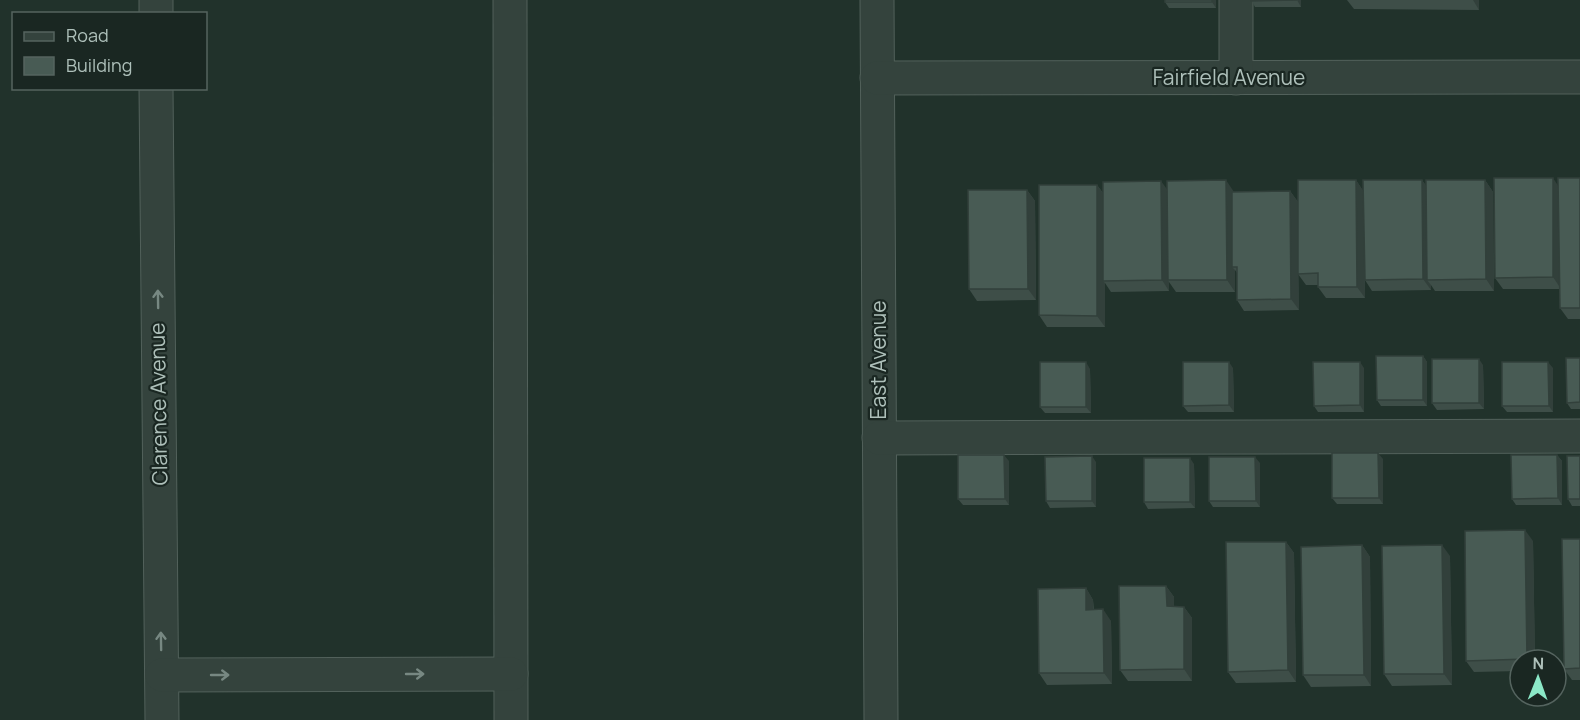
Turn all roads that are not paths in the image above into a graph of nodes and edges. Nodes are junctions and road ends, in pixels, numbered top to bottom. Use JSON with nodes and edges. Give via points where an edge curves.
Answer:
{"nodes":[{"id":1,"x":510,"y":0,"type":"edge"},
{"id":2,"x":877,"y":0,"type":"edge"},
{"id":3,"x":1236,"y":0,"type":"edge"},
{"id":4,"x":1580,"y":77,"type":"edge"},
{"id":5,"x":877,"y":78,"type":"junction"},
{"id":6,"x":1236,"y":78,"type":"junction"},
{"id":7,"x":156,"y":90,"type":"edge"},
{"id":8,"x":1580,"y":436,"type":"edge"},
{"id":9,"x":879,"y":438,"type":"junction"},
{"id":10,"x":511,"y":674,"type":"junction"},
{"id":11,"x":162,"y":675,"type":"junction"},
{"id":12,"x":162,"y":720,"type":"edge"},
{"id":13,"x":511,"y":720,"type":"edge"},
{"id":14,"x":881,"y":720,"type":"edge"}],
"edges":[{"from":1,"to":10,"type":"street"},
{"from":2,"to":5,"type":"street","name":"East Avenue"},
{"from":3,"to":6,"type":"street"},
{"from":4,"to":6,"type":"street","name":"Fairfield Avenue"},
{"from":5,"to":6,"type":"street","name":"Fairfield Avenue"},
{"from":5,"to":9,"type":"street","name":"East Avenue"},
{"from":11,"to":7,"type":"street","name":"Clarence Avenue","one_way":true},
{"from":8,"to":9,"type":"street"},
{"from":9,"to":14,"type":"street","name":"East Avenue"},
{"from":11,"to":10,"type":"street","one_way":true},
{"from":10,"to":13,"type":"street"},
{"from":11,"to":12,"type":"street","name":"Clarence Avenue"}]}
